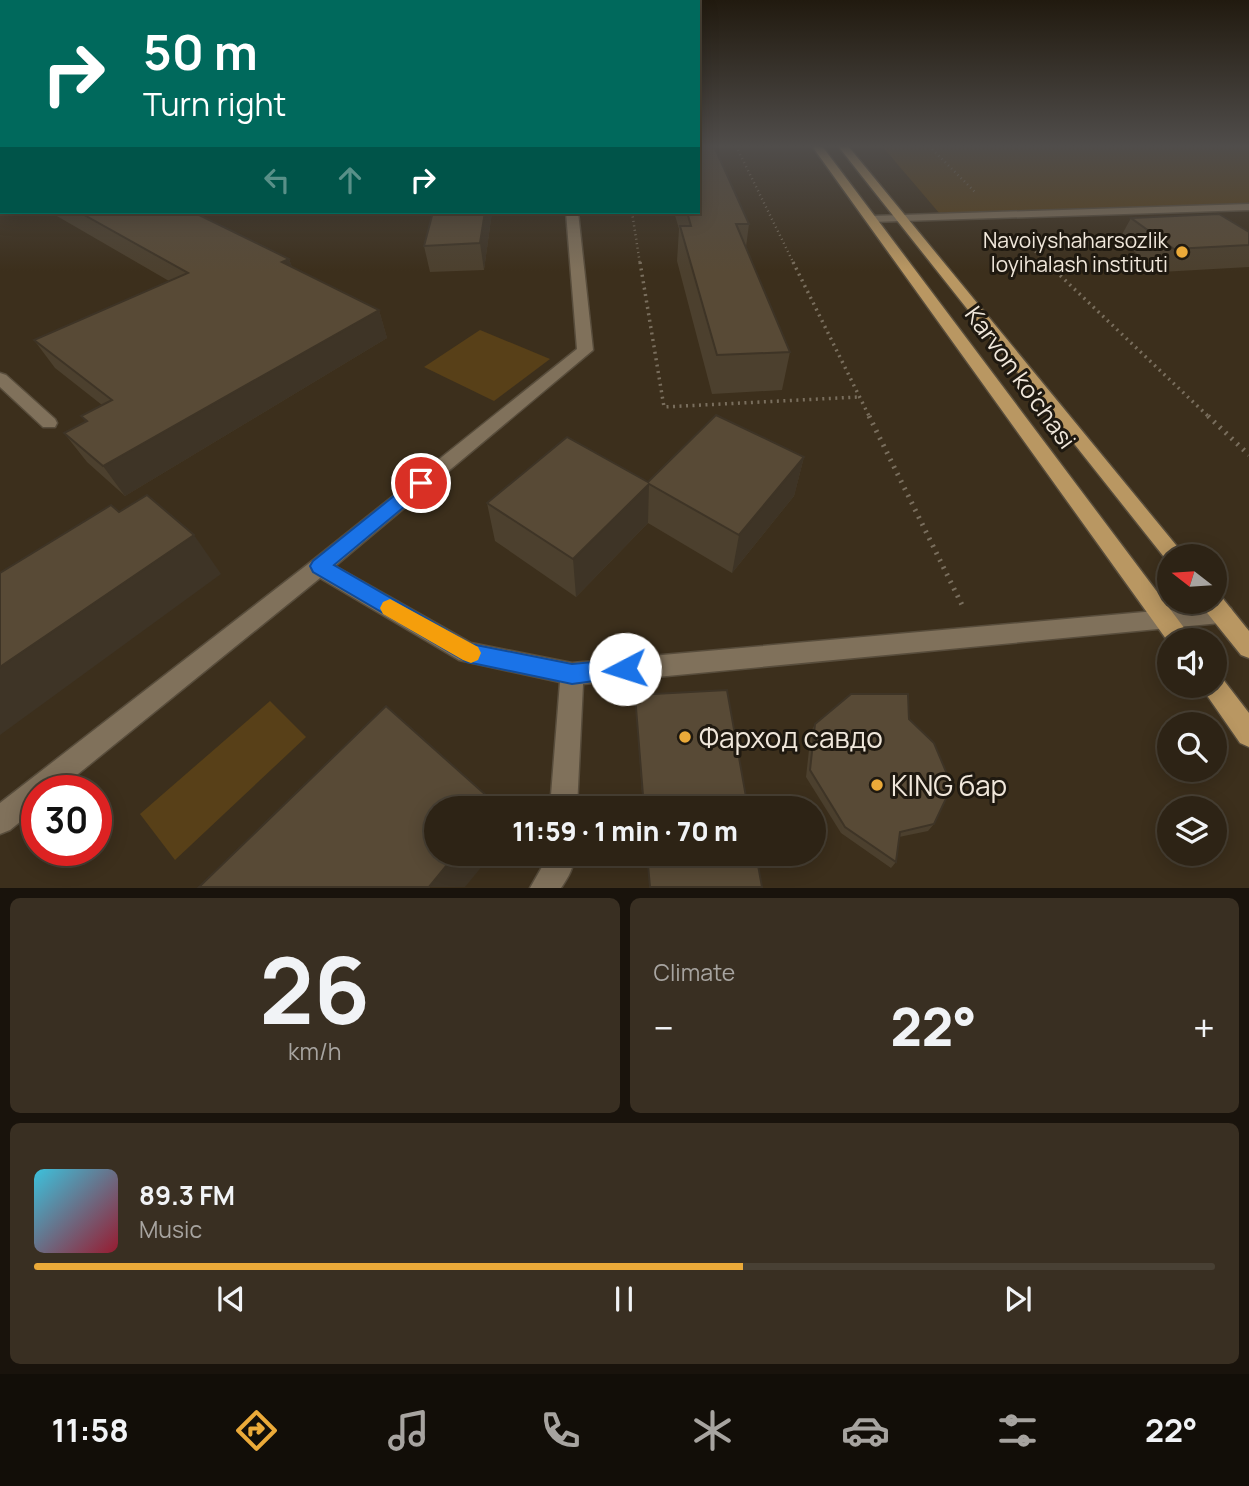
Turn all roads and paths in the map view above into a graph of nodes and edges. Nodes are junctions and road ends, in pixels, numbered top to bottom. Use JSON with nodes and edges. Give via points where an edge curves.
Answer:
{"nodes":[{"id":1,"x":756,"y":187,"type":"edge"},
{"id":2,"x":848,"y":187,"type":"edge"},
{"id":3,"x":877,"y":187,"type":"edge"},
{"id":4,"x":970,"y":187,"type":"edge"},
{"id":5,"x":1249,"y":207,"type":"edge"},
{"id":6,"x":572,"y":214,"type":"edge"},
{"id":7,"x":632,"y":214,"type":"edge"},
{"id":8,"x":998,"y":216,"type":"junction"},
{"id":9,"x":871,"y":219,"type":"junction"},
{"id":10,"x":903,"y":219,"type":"junction"},
{"id":11,"x":0,"y":378,"type":"edge"},
{"id":12,"x":858,"y":397,"type":"junction"},
{"id":13,"x":48,"y":423,"type":"dead end"},
{"id":14,"x":1249,"y":455,"type":"edge"},
{"id":15,"x":1165,"y":544,"type":"edge"},
{"id":16,"x":319,"y":566,"type":"junction"},
{"id":17,"x":1196,"y":614,"type":"edge"},
{"id":18,"x":1221,"y":614,"type":"edge"},
{"id":19,"x":1166,"y":621,"type":"junction"},
{"id":20,"x":1171,"y":628,"type":"edge"},
{"id":21,"x":979,"y":638,"type":"junction"},
{"id":22,"x":1249,"y":648,"type":"edge"},
{"id":23,"x":572,"y":674,"type":"junction"},
{"id":24,"x":1223,"y":698,"type":"edge"},
{"id":25,"x":1249,"y":734,"type":"edge"},
{"id":26,"x":564,"y":796,"type":"edge"},
{"id":27,"x":0,"y":820,"type":"edge"},
{"id":28,"x":559,"y":866,"type":"edge"},
{"id":29,"x":544,"y":887,"type":"edge"}],
"edges":[{"from":1,"to":12,"type":"path"},
{"from":2,"to":9,"type":"main road","name":"Karvon ko'chasi"},
{"from":3,"to":10,"type":"main road"},
{"from":4,"to":8,"type":"path"},
{"from":5,"to":8,"type":"street"},
{"from":6,"to":16,"type":"street","via":[[585,350]]},
{"from":7,"to":12,"type":"path","via":[[664,407]]},
{"from":8,"to":10,"type":"street"},
{"from":8,"to":14,"type":"path"},
{"from":9,"to":10,"type":"street"},
{"from":9,"to":19,"type":"main road","name":"Karvon ko'chasi"},
{"from":10,"to":15,"type":"main road"},
{"from":11,"to":13,"type":"street"},
{"from":12,"to":21,"type":"path"},
{"from":16,"to":23,"type":"street","via":[[467,653]]},
{"from":16,"to":27,"type":"street"},
{"from":17,"to":19,"type":"street"},
{"from":18,"to":22,"type":"main road"},
{"from":19,"to":20,"type":"main road","name":"Karvon ko'chasi"},
{"from":19,"to":21,"type":"street"},
{"from":21,"to":23,"type":"street"},
{"from":23,"to":26,"type":"street"},
{"from":24,"to":25,"type":"main road"},
{"from":28,"to":29,"type":"street"}]}
